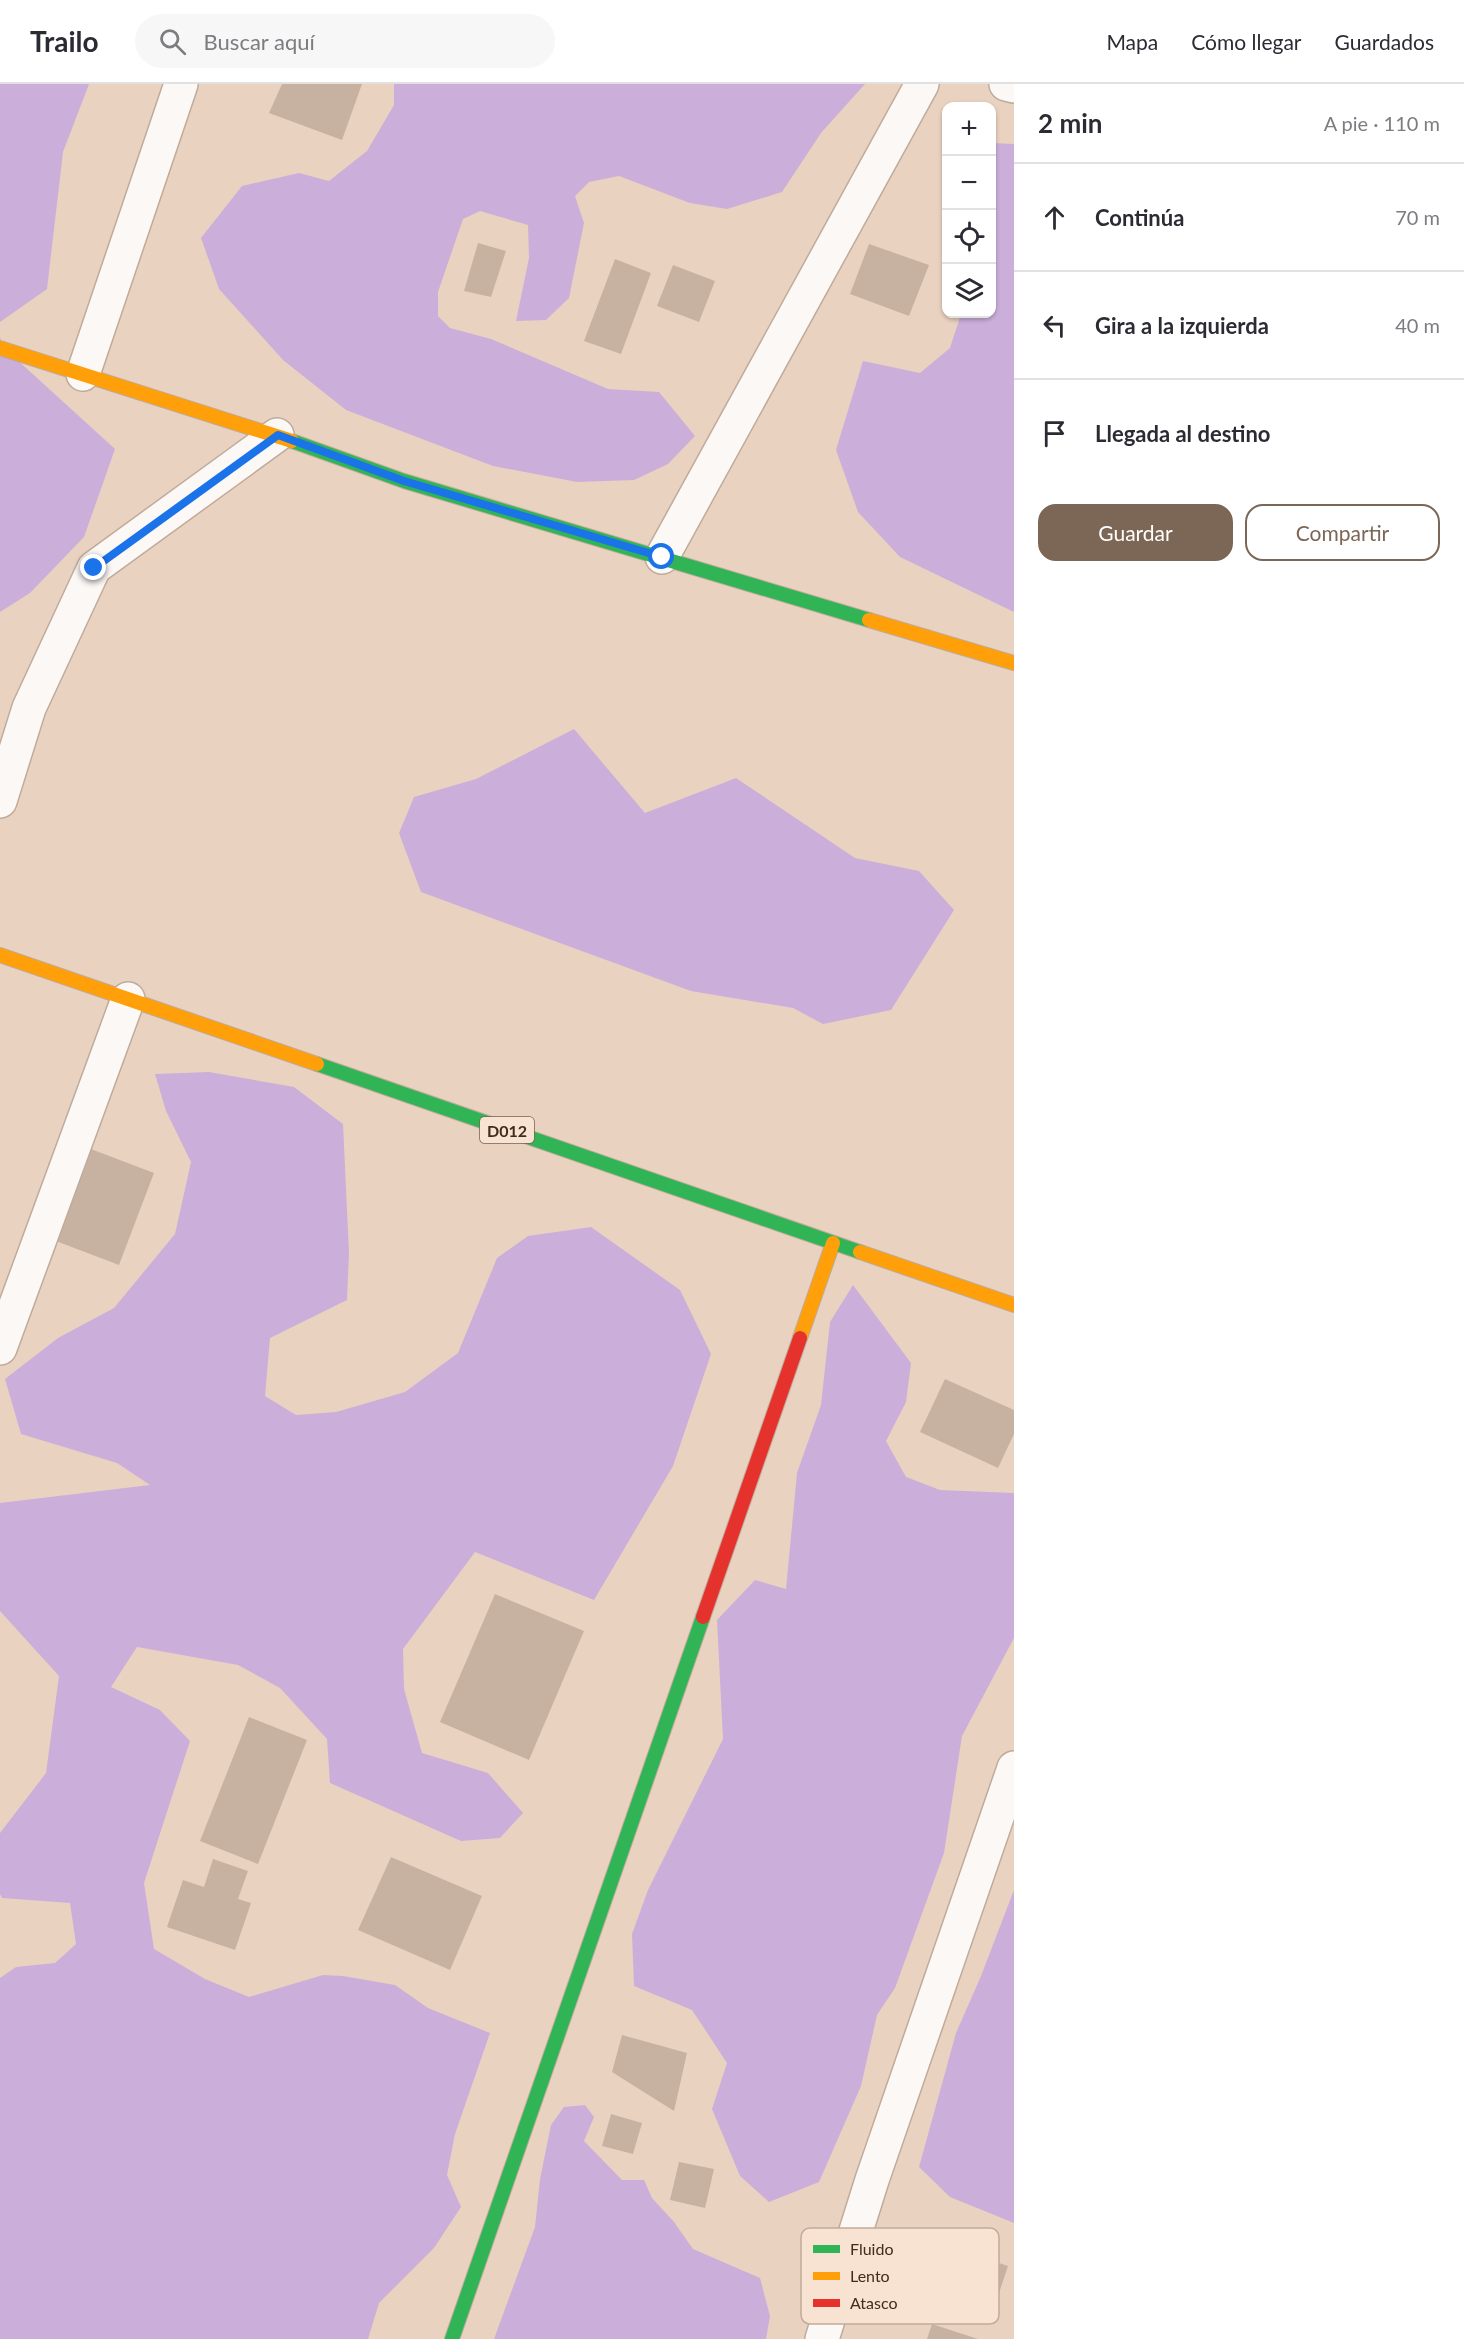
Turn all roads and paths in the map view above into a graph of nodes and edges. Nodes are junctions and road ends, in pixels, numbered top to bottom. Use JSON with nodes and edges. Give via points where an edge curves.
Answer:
{"nodes":[{"id":1,"x":181,"y":84,"type":"edge"},
{"id":2,"x":922,"y":84,"type":"edge"},
{"id":3,"x":1006,"y":84,"type":"edge"},
{"id":4,"x":1014,"y":87,"type":"edge"},
{"id":5,"x":0,"y":348,"type":"edge"},
{"id":6,"x":83,"y":374,"type":"junction"},
{"id":7,"x":278,"y":435,"type":"junction"},
{"id":8,"x":662,"y":557,"type":"junction"},
{"id":9,"x":1014,"y":663,"type":"edge"},
{"id":10,"x":0,"y":801,"type":"edge"},
{"id":11,"x":0,"y":955,"type":"edge"},
{"id":12,"x":128,"y":999,"type":"junction"},
{"id":13,"x":833,"y":1243,"type":"junction"},
{"id":14,"x":1014,"y":1305,"type":"edge"},
{"id":15,"x":0,"y":1348,"type":"edge"},
{"id":16,"x":1014,"y":1768,"type":"edge"},
{"id":17,"x":857,"y":2228,"type":"edge"},
{"id":18,"x":827,"y":2324,"type":"edge"},
{"id":19,"x":452,"y":2339,"type":"edge"},
{"id":20,"x":822,"y":2339,"type":"edge"}],
"edges":[{"from":1,"to":6,"type":"street"},
{"from":2,"to":8,"type":"street"},
{"from":3,"to":4,"type":"street"},
{"from":5,"to":6,"type":"street"},
{"from":6,"to":7,"type":"street"},
{"from":7,"to":8,"type":"street","via":[[404,481]]},
{"from":7,"to":10,"type":"street","via":[[94,568],[29,708]]},
{"from":8,"to":9,"type":"street"},
{"from":11,"to":12,"type":"street","number":"D012"},
{"from":12,"to":13,"type":"street","number":"D012"},
{"from":12,"to":15,"type":"street"},
{"from":13,"to":14,"type":"street","number":"D012"},
{"from":13,"to":19,"type":"street"},
{"from":16,"to":17,"type":"street"},
{"from":18,"to":20,"type":"street"}]}
